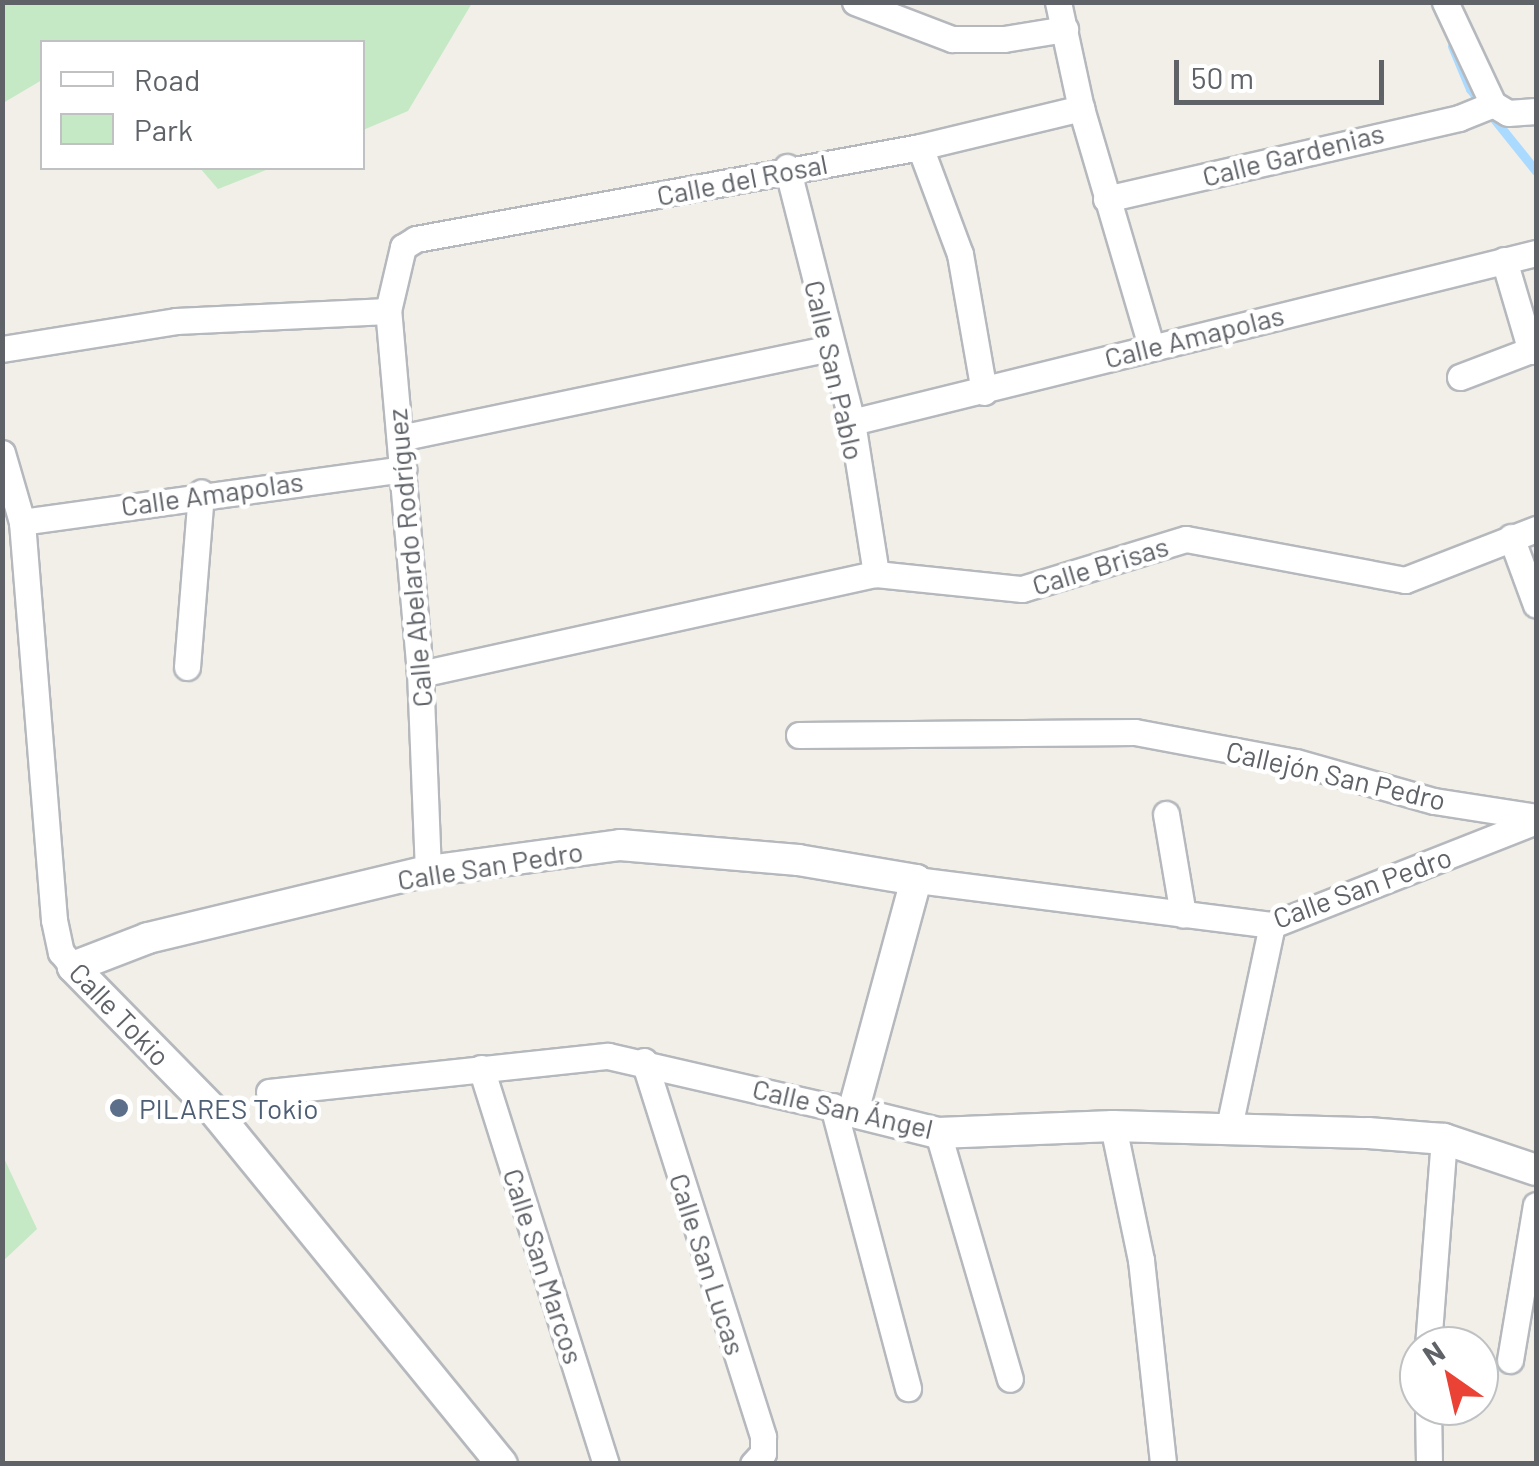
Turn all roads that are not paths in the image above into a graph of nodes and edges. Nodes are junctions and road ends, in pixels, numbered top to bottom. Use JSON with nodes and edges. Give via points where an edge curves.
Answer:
{"nodes":[{"id":1,"x":855,"y":2,"type":"edge"},
{"id":2,"x":1058,"y":2,"type":"edge"},
{"id":3,"x":1446,"y":2,"type":"edge"},
{"id":4,"x":1065,"y":29,"type":"junction"},
{"id":5,"x":1081,"y":108,"type":"junction"},
{"id":6,"x":1484,"y":108,"type":"junction"},
{"id":7,"x":1536,"y":112,"type":"edge"},
{"id":8,"x":920,"y":147,"type":"junction"},
{"id":9,"x":787,"y":167,"type":"junction"},
{"id":10,"x":1106,"y":200,"type":"junction"},
{"id":11,"x":403,"y":247,"type":"joint"},
{"id":12,"x":1536,"y":253,"type":"edge"},
{"id":13,"x":1504,"y":260,"type":"junction"},
{"id":14,"x":388,"y":311,"type":"junction"},
{"id":15,"x":1151,"y":346,"type":"junction"},
{"id":16,"x":829,"y":348,"type":"junction"},
{"id":17,"x":2,"y":350,"type":"edge"},
{"id":18,"x":1534,"y":350,"type":"edge"},
{"id":19,"x":1460,"y":377,"type":"dead end"},
{"id":20,"x":984,"y":392,"type":"junction"},
{"id":21,"x":852,"y":422,"type":"junction"},
{"id":22,"x":400,"y":438,"type":"junction"},
{"id":23,"x":2,"y":453,"type":"edge"},
{"id":24,"x":403,"y":469,"type":"junction"},
{"id":25,"x":202,"y":492,"type":"junction"},
{"id":26,"x":22,"y":522,"type":"junction"},
{"id":27,"x":1536,"y":529,"type":"edge"},
{"id":28,"x":1511,"y":538,"type":"junction"},
{"id":29,"x":876,"y":574,"type":"junction"},
{"id":30,"x":1536,"y":605,"type":"edge"},
{"id":31,"x":186,"y":667,"type":"dead end"},
{"id":32,"x":420,"y":674,"type":"junction"},
{"id":33,"x":799,"y":736,"type":"dead end"},
{"id":34,"x":1166,"y":814,"type":"dead end"},
{"id":35,"x":1536,"y":819,"type":"edge"},
{"id":36,"x":428,"y":871,"type":"junction"},
{"id":37,"x":916,"y":880,"type":"junction"},
{"id":38,"x":1183,"y":916,"type":"junction"},
{"id":39,"x":1272,"y":925,"type":"junction"},
{"id":40,"x":73,"y":966,"type":"junction"},
{"id":41,"x":644,"y":1061,"type":"junction"},
{"id":42,"x":480,"y":1068,"type":"junction"},
{"id":43,"x":269,"y":1092,"type":"dead end"},
{"id":44,"x":844,"y":1108,"type":"junction"},
{"id":45,"x":1113,"y":1126,"type":"junction"},
{"id":46,"x":1228,"y":1127,"type":"junction"},
{"id":47,"x":938,"y":1133,"type":"junction"},
{"id":48,"x":1444,"y":1140,"type":"junction"},
{"id":49,"x":1536,"y":1170,"type":"edge"},
{"id":50,"x":1536,"y":1205,"type":"edge"},
{"id":51,"x":1430,"y":1326,"type":"edge"},
{"id":52,"x":1510,"y":1360,"type":"dead end"},
{"id":53,"x":1010,"y":1380,"type":"dead end"},
{"id":54,"x":908,"y":1388,"type":"dead end"},
{"id":55,"x":1428,"y":1426,"type":"edge"},
{"id":56,"x":502,"y":1464,"type":"edge"},
{"id":57,"x":606,"y":1464,"type":"edge"},
{"id":58,"x":752,"y":1464,"type":"edge"},
{"id":59,"x":1163,"y":1464,"type":"edge"},
{"id":60,"x":1429,"y":1464,"type":"edge"}],
"edges":[{"from":1,"to":4,"type":"street","via":[[952,39]]},
{"from":2,"to":4,"type":"street"},
{"from":3,"to":6,"type":"street"},
{"from":4,"to":5,"type":"street"},
{"from":5,"to":8,"type":"street","name":"Calle del Rosal"},
{"from":5,"to":10,"type":"street"},
{"from":6,"to":7,"type":"street","name":"Calle Gardenias"},
{"from":6,"to":10,"type":"street","name":"Calle Gardenias"},
{"from":8,"to":9,"type":"street","name":"Calle del Rosal"},
{"from":8,"to":20,"type":"street","via":[[960,254]]},
{"from":9,"to":11,"type":"street","name":"Calle del Rosal","via":[[416,239]]},
{"from":9,"to":16,"type":"street","name":"Calle San Pablo"},
{"from":10,"to":15,"type":"street"},
{"from":11,"to":14,"type":"street","name":"Calle Abelardo Rodríguez"},
{"from":12,"to":13,"type":"street","name":"Calle Amapolas"},
{"from":13,"to":15,"type":"street","name":"Calle Amapolas"},
{"from":13,"to":18,"type":"street"},
{"from":14,"to":17,"type":"street","via":[[176,321]]},
{"from":14,"to":22,"type":"street","name":"Calle Abelardo Rodríguez"},
{"from":15,"to":20,"type":"street","name":"Calle Amapolas"},
{"from":16,"to":21,"type":"street","name":"Calle San Pablo"},
{"from":16,"to":22,"type":"street"},
{"from":18,"to":19,"type":"street"},
{"from":20,"to":21,"type":"street","name":"Calle Amapolas"},
{"from":21,"to":29,"type":"street","name":"Calle San Pablo"},
{"from":22,"to":24,"type":"street","name":"Calle Abelardo Rodríguez"},
{"from":23,"to":26,"type":"street","name":"Calle Tokio"},
{"from":24,"to":25,"type":"street","name":"Calle Amapolas"},
{"from":24,"to":32,"type":"street","name":"Calle Abelardo Rodríguez"},
{"from":25,"to":26,"type":"street","name":"Calle Amapolas"},
{"from":25,"to":31,"type":"street"},
{"from":26,"to":40,"type":"street","name":"Calle Tokio","via":[[54,920]]},
{"from":27,"to":28,"type":"street","name":"Calle Brisas"},
{"from":28,"to":29,"type":"street","name":"Calle Brisas","via":[[1405,580],[1186,539],[1022,589]]},
{"from":28,"to":30,"type":"street"},
{"from":29,"to":32,"type":"street","name":"Calle Brisas"},
{"from":32,"to":36,"type":"street","name":"Calle Abelardo Rodríguez"},
{"from":33,"to":35,"type":"street","name":"Callejón San Pedro","via":[[1135,732]]},
{"from":34,"to":38,"type":"street"},
{"from":35,"to":39,"type":"street","name":"Calle San Pedro"},
{"from":36,"to":37,"type":"street","name":"Calle San Pedro","via":[[620,846],[683,846]]},
{"from":36,"to":40,"type":"street","name":"Calle San Pedro","via":[[148,938]]},
{"from":37,"to":38,"type":"street","name":"Calle San Pedro"},
{"from":37,"to":44,"type":"street"},
{"from":38,"to":39,"type":"street","name":"Calle San Pedro"},
{"from":39,"to":46,"type":"street"},
{"from":40,"to":56,"type":"street","name":"Calle Tokio","via":[[214,1112]]},
{"from":41,"to":42,"type":"street","name":"Calle San Ángel","via":[[608,1056]]},
{"from":41,"to":44,"type":"street","name":"Calle San Ángel"},
{"from":41,"to":58,"type":"street","name":"Calle San Lucas","via":[[763,1437],[763,1453]]},
{"from":42,"to":43,"type":"street","name":"Calle San Ángel"},
{"from":42,"to":57,"type":"street","name":"Calle San Marcos"},
{"from":44,"to":47,"type":"street","name":"Calle San Ángel"},
{"from":44,"to":54,"type":"street"},
{"from":45,"to":46,"type":"street","name":"Calle San Ángel"},
{"from":45,"to":47,"type":"street","name":"Calle San Ángel"},
{"from":45,"to":59,"type":"street","via":[[1140,1260]]},
{"from":46,"to":48,"type":"street","name":"Calle San Ángel"},
{"from":47,"to":53,"type":"street"},
{"from":48,"to":49,"type":"street","name":"Calle San Ángel"},
{"from":48,"to":51,"type":"street"},
{"from":50,"to":52,"type":"street"},
{"from":55,"to":60,"type":"street"}]}
